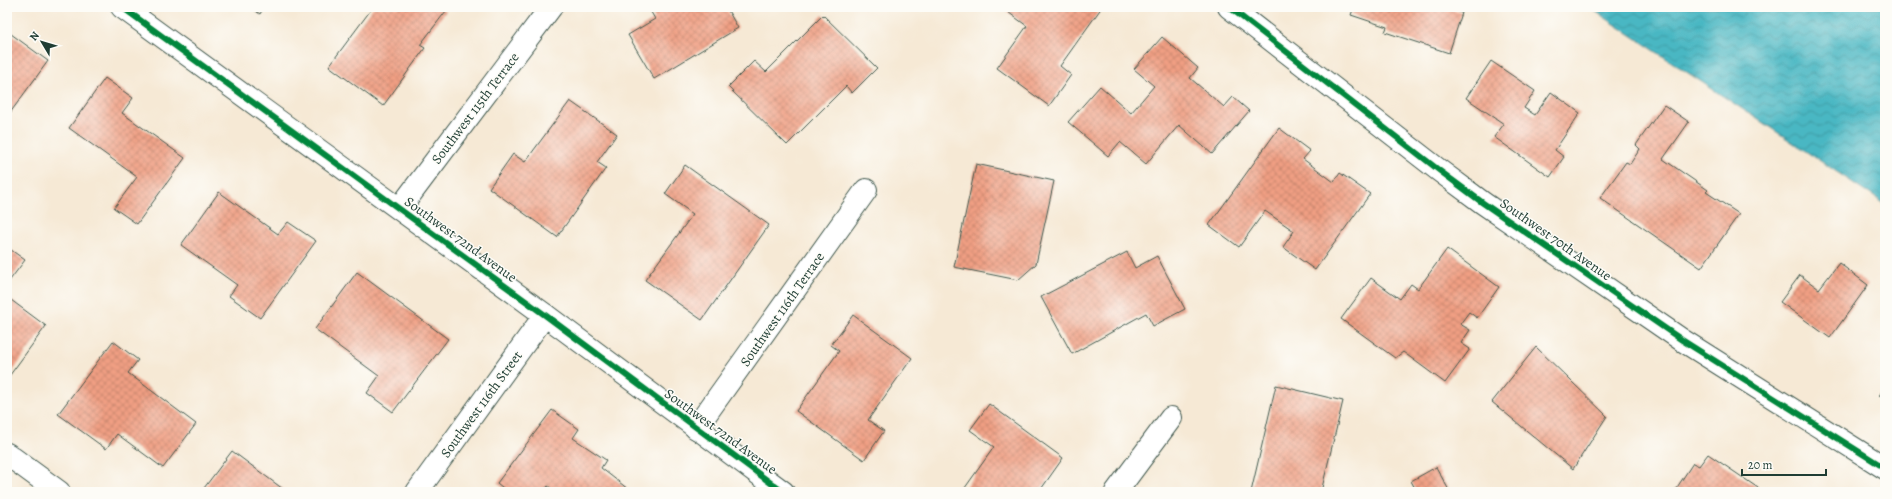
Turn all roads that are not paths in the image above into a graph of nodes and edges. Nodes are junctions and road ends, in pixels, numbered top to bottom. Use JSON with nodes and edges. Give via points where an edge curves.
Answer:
{"nodes":[{"id":1,"x":122,"y":7,"type":"edge"},
{"id":2,"x":551,"y":7,"type":"edge"},
{"id":3,"x":1230,"y":7,"type":"edge"},
{"id":4,"x":866,"y":190,"type":"dead end"},
{"id":5,"x":400,"y":208,"type":"junction"},
{"id":6,"x":545,"y":315,"type":"junction"},
{"id":7,"x":1171,"y":418,"type":"dead end"},
{"id":8,"x":696,"y":428,"type":"junction"},
{"id":9,"x":7,"y":454,"type":"edge"},
{"id":10,"x":1885,"y":468,"type":"edge"},
{"id":11,"x":59,"y":492,"type":"edge"},
{"id":12,"x":417,"y":492,"type":"edge"},
{"id":13,"x":784,"y":492,"type":"edge"},
{"id":14,"x":1116,"y":492,"type":"edge"}],
"edges":[{"from":1,"to":5,"type":"street","name":"Southwest 72nd Avenue"},
{"from":2,"to":5,"type":"street","name":"Southwest 115th Terrace"},
{"from":3,"to":10,"type":"street","name":"Southwest 70th Avenue","via":[[1482,203],[1720,365]]},
{"from":4,"to":8,"type":"street","name":"Southwest 116th Terrace"},
{"from":5,"to":6,"type":"street","name":"Southwest 72nd Avenue"},
{"from":6,"to":8,"type":"street","name":"Southwest 72nd Avenue"},
{"from":6,"to":12,"type":"street","name":"Southwest 116th Street"},
{"from":7,"to":14,"type":"street"},
{"from":8,"to":13,"type":"street","name":"Southwest 72nd Avenue"},
{"from":9,"to":11,"type":"street"}]}
